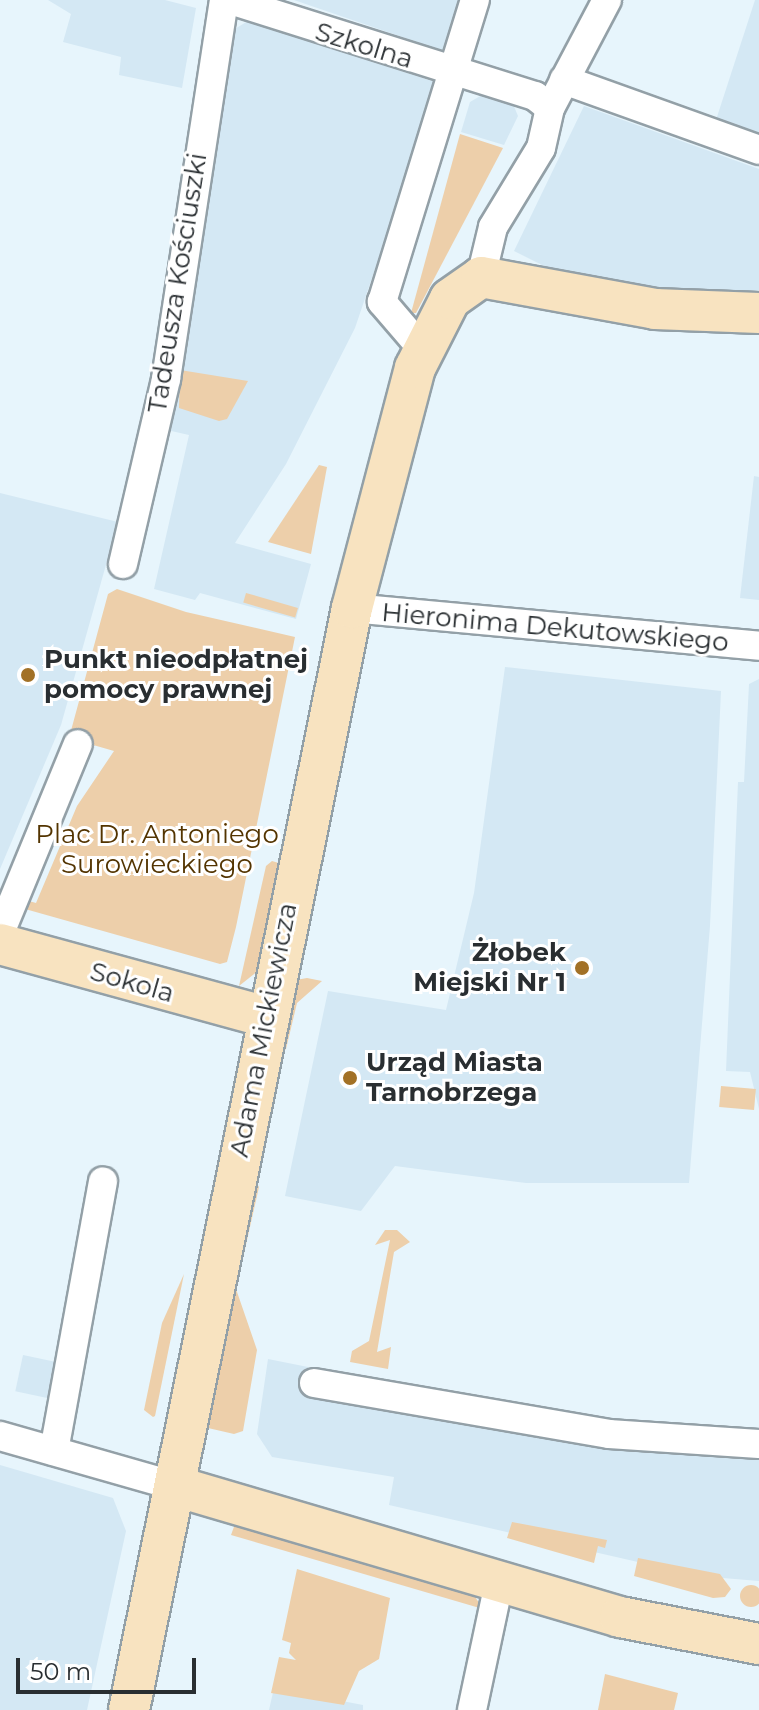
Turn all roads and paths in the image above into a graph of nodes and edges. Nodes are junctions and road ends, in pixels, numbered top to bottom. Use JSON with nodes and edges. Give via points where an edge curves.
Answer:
{"nodes":[{"id":1,"x":227,"y":0,"type":"edge"},
{"id":2,"x":475,"y":0,"type":"edge"},
{"id":3,"x":607,"y":0,"type":"edge"},
{"id":4,"x":455,"y":74,"type":"junction"},
{"id":5,"x":564,"y":80,"type":"junction"},
{"id":6,"x":550,"y":108,"type":"junction"},
{"id":7,"x":759,"y":150,"type":"edge"},
{"id":8,"x":481,"y":277,"type":"junction"},
{"id":9,"x":755,"y":316,"type":"edge"},
{"id":10,"x":424,"y":351,"type":"junction"},
{"id":11,"x":123,"y":564,"type":"dead end"},
{"id":12,"x":352,"y":608,"type":"junction"},
{"id":13,"x":759,"y":646,"type":"edge"},
{"id":14,"x":78,"y":744,"type":"dead end"},
{"id":15,"x":0,"y":933,"type":"edge"},
{"id":16,"x":0,"y":944,"type":"edge"},
{"id":17,"x":266,"y":1017,"type":"junction"},
{"id":18,"x":103,"y":1181,"type":"dead end"},
{"id":19,"x":314,"y":1383,"type":"dead end"},
{"id":20,"x":0,"y":1436,"type":"edge"},
{"id":21,"x":759,"y":1444,"type":"edge"},
{"id":22,"x":54,"y":1451,"type":"junction"},
{"id":23,"x":175,"y":1486,"type":"junction"},
{"id":24,"x":499,"y":1583,"type":"junction"},
{"id":25,"x":620,"y":1617,"type":"junction"},
{"id":26,"x":759,"y":1644,"type":"edge"},
{"id":27,"x":759,"y":1674,"type":"edge"},
{"id":28,"x":129,"y":1710,"type":"edge"},
{"id":29,"x":472,"y":1710,"type":"edge"}],
"edges":[{"from":1,"to":4,"type":"street","name":"Szkolna"},
{"from":1,"to":11,"type":"street","name":"Tadeusza Kościuszki","via":[[166,379]]},
{"from":2,"to":4,"type":"street"},
{"from":3,"to":5,"type":"street"},
{"from":4,"to":6,"type":"street","name":"Szkolna","via":[[535,96]]},
{"from":4,"to":10,"type":"street","via":[[382,302]]},
{"from":5,"to":6,"type":"street"},
{"from":5,"to":7,"type":"street"},
{"from":6,"to":8,"type":"street","via":[[541,148],[493,227]]},
{"from":8,"to":9,"type":"street","via":[[575,297]]},
{"from":8,"to":10,"type":"street","name":"Adama Mickiewicza","via":[[450,299]]},
{"from":10,"to":12,"type":"street","name":"Adama Mickiewicza","via":[[399,418]]},
{"from":12,"to":13,"type":"street","name":"Hieronima Dekutowskiego"},
{"from":12,"to":17,"type":"street","name":"Adama Mickiewicza"},
{"from":14,"to":15,"type":"street"},
{"from":16,"to":17,"type":"street","name":"Sokola"},
{"from":17,"to":23,"type":"street","name":"Adama Mickiewicza"},
{"from":18,"to":22,"type":"street"},
{"from":19,"to":21,"type":"street","via":[[609,1434]]},
{"from":20,"to":22,"type":"street"},
{"from":22,"to":23,"type":"street"},
{"from":23,"to":24,"type":"street"},
{"from":23,"to":28,"type":"street","name":"Adama Mickiewicza"},
{"from":24,"to":25,"type":"street"},
{"from":24,"to":29,"type":"street"},
{"from":25,"to":26,"type":"street","via":[[672,1623]]},
{"from":25,"to":27,"type":"street"}]}
